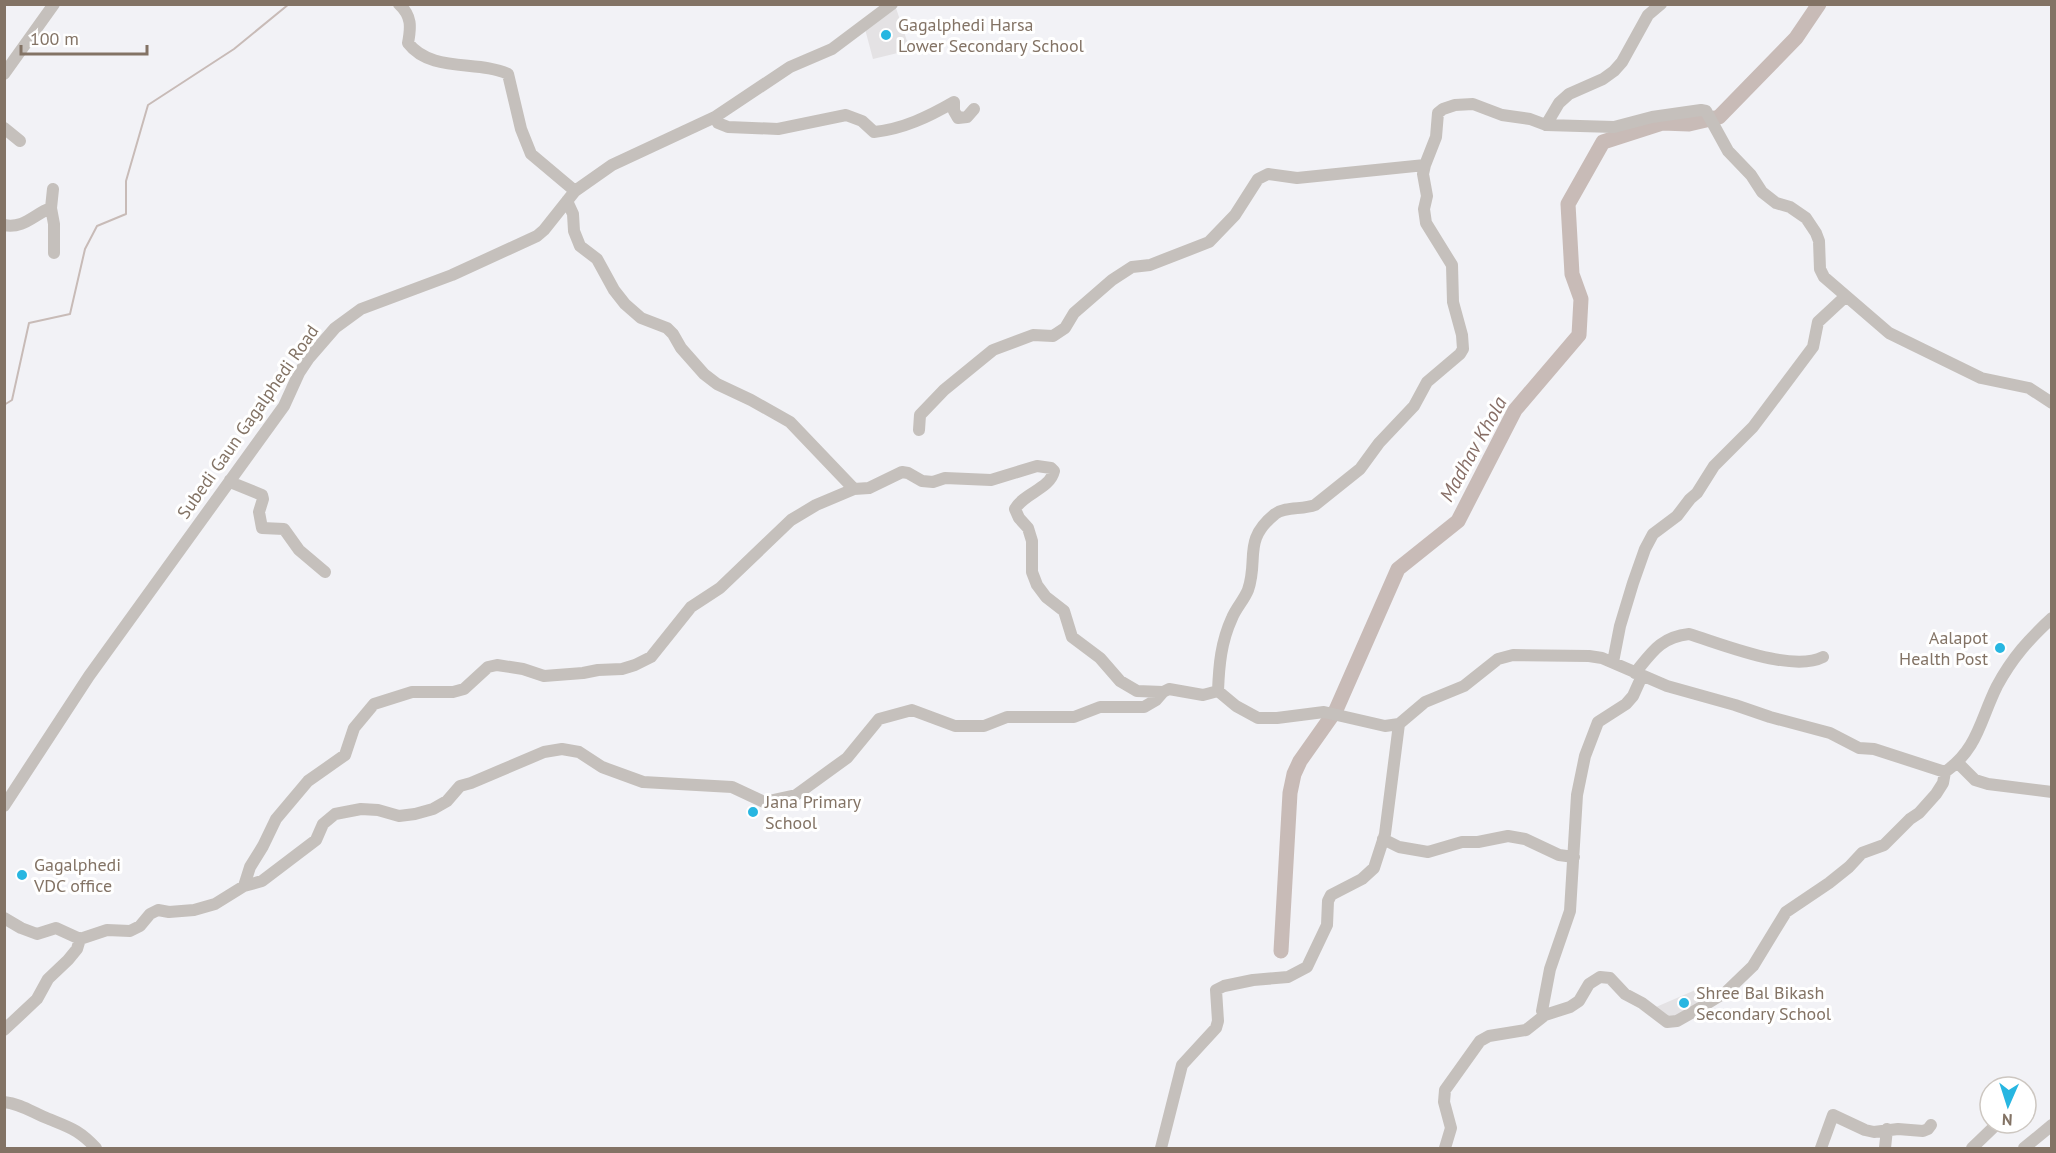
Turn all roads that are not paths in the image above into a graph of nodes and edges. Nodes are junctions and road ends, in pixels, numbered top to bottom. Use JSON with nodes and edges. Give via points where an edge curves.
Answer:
{"nodes":[{"id":1,"x":54,"y":4,"type":"edge"},
{"id":2,"x":399,"y":4,"type":"edge"},
{"id":3,"x":892,"y":4,"type":"edge"},
{"id":4,"x":1661,"y":4,"type":"edge"},
{"id":5,"x":4,"y":74,"type":"edge"},
{"id":6,"x":974,"y":109,"type":"dead end"},
{"id":7,"x":715,"y":117,"type":"junction"},
{"id":8,"x":1546,"y":125,"type":"junction"},
{"id":9,"x":4,"y":128,"type":"edge"},
{"id":10,"x":20,"y":141,"type":"dead end"},
{"id":11,"x":1425,"y":165,"type":"junction"},
{"id":12,"x":53,"y":189,"type":"dead end"},
{"id":13,"x":571,"y":196,"type":"junction"},
{"id":14,"x":51,"y":208,"type":"junction"},
{"id":15,"x":5,"y":225,"type":"edge"},
{"id":16,"x":54,"y":253,"type":"dead end"},
{"id":17,"x":1846,"y":296,"type":"junction"},
{"id":18,"x":2052,"y":403,"type":"edge"},
{"id":19,"x":919,"y":430,"type":"dead end"},
{"id":20,"x":230,"y":480,"type":"junction"},
{"id":21,"x":854,"y":489,"type":"junction"},
{"id":22,"x":325,"y":572,"type":"dead end"},
{"id":23,"x":2052,"y":618,"type":"edge"},
{"id":24,"x":1823,"y":657,"type":"dead end"},
{"id":25,"x":1613,"y":662,"type":"junction"},
{"id":26,"x":1639,"y":675,"type":"junction"},
{"id":27,"x":1218,"y":691,"type":"junction"},
{"id":28,"x":1163,"y":692,"type":"junction"},
{"id":29,"x":1399,"y":724,"type":"junction"},
{"id":30,"x":1958,"y":763,"type":"junction"},
{"id":31,"x":1945,"y":772,"type":"junction"},
{"id":32,"x":2052,"y":792,"type":"edge"},
{"id":33,"x":4,"y":806,"type":"edge"},
{"id":34,"x":1383,"y":839,"type":"junction"},
{"id":35,"x":1574,"y":857,"type":"junction"},
{"id":36,"x":244,"y":886,"type":"junction"},
{"id":37,"x":4,"y":918,"type":"edge"},
{"id":38,"x":80,"y":939,"type":"junction"},
{"id":39,"x":1545,"y":1016,"type":"junction"},
{"id":40,"x":4,"y":1030,"type":"edge"},
{"id":41,"x":4,"y":1101,"type":"edge"},
{"id":42,"x":1931,"y":1125,"type":"dead end"},
{"id":43,"x":2052,"y":1125,"type":"edge"},
{"id":44,"x":1887,"y":1129,"type":"junction"},
{"id":45,"x":1986,"y":1135,"type":"edge"},
{"id":46,"x":96,"y":1149,"type":"edge"},
{"id":47,"x":1161,"y":1149,"type":"edge"},
{"id":48,"x":1445,"y":1149,"type":"edge"},
{"id":49,"x":1821,"y":1149,"type":"edge"},
{"id":50,"x":1885,"y":1149,"type":"edge"},
{"id":51,"x":1972,"y":1149,"type":"edge"},
{"id":52,"x":2024,"y":1149,"type":"edge"}],
"edges":[{"from":1,"to":5,"type":"street"},
{"from":2,"to":13,"type":"street","via":[[409,15],[408,43],[414,50],[452,65],[499,69],[508,74],[531,154]]},
{"from":3,"to":7,"type":"street","name":"Subedi Gaun Gagalphedi Road","via":[[832,49],[790,67]]},
{"from":4,"to":8,"type":"street","via":[[1648,15],[1614,71],[1569,94]]},
{"from":6,"to":7,"type":"street","via":[[967,117],[958,118],[954,102],[926,117],[874,132],[862,121],[846,115],[778,129],[728,127]]},
{"from":7,"to":13,"type":"street","name":"Subedi Gaun Gagalphedi Road","via":[[620,161]]},
{"from":8,"to":11,"type":"street","via":[[1473,104],[1455,105],[1438,113],[1436,137]]},
{"from":8,"to":17,"type":"street","via":[[1614,127],[1652,117],[1706,111],[1728,151],[1762,192],[1806,218],[1820,241],[1820,269],[1824,277]]},
{"from":9,"to":10,"type":"street"},
{"from":11,"to":19,"type":"street","via":[[1297,178],[1268,174],[1258,179],[1235,215],[1209,242],[1150,265],[1132,267],[1074,313],[1065,328],[1053,336],[1033,335],[993,350],[944,390],[920,416]]},
{"from":11,"to":27,"type":"street","via":[[1426,223],[1452,265],[1453,302],[1463,349],[1427,382],[1414,406],[1360,469],[1315,505],[1278,512],[1254,538],[1250,582],[1224,637]]},
{"from":12,"to":14,"type":"street"},
{"from":13,"to":20,"type":"street","name":"Subedi Gaun Gagalphedi Road","via":[[537,236],[452,275],[361,309],[335,328],[299,373],[284,406]]},
{"from":13,"to":21,"type":"street","via":[[574,231],[580,246],[597,259],[625,304],[641,318],[667,328],[704,374],[717,384],[790,422]]},
{"from":14,"to":15,"type":"street","via":[[23,224]]},
{"from":14,"to":16,"type":"street"},
{"from":17,"to":18,"type":"street","via":[[1889,333],[1981,378],[2029,388]]},
{"from":17,"to":25,"type":"street","via":[[1818,322],[1813,347],[1753,427],[1714,466],[1677,516],[1659,528],[1649,541],[1620,626]]},
{"from":20,"to":22,"type":"street","via":[[262,495],[262,528],[284,529],[299,550]]},
{"from":20,"to":33,"type":"street","name":"Subedi Gaun Gagalphedi Road","via":[[88,676]]},
{"from":21,"to":28,"type":"street","via":[[869,488],[902,472],[922,482],[933,482],[945,478],[991,480],[1037,466],[1051,468],[1054,471],[1049,481],[1015,509],[1032,541],[1032,572],[1037,585],[1064,611],[1072,637],[1100,658],[1120,681],[1137,691]]},
{"from":21,"to":36,"type":"street","via":[[791,520],[720,588],[691,607],[651,657],[635,665],[544,676],[497,665],[488,667],[464,690],[412,692],[374,704],[354,728],[345,755],[308,781],[276,819]]},
{"from":23,"to":30,"type":"street","via":[[2024,644],[1997,686],[1970,749]]},
{"from":24,"to":26,"type":"street","via":[[1806,662],[1771,659],[1689,634],[1662,642]]},
{"from":25,"to":26,"type":"street"},
{"from":25,"to":29,"type":"street","via":[[1576,655],[1506,656],[1464,686],[1425,702]]},
{"from":26,"to":31,"type":"street","via":[[1830,733],[1859,748],[1874,749]]},
{"from":26,"to":35,"type":"street","via":[[1633,696],[1598,722],[1576,795]]},
{"from":27,"to":28,"type":"street","via":[[1203,695],[1169,689]]},
{"from":27,"to":29,"type":"street","via":[[1258,718],[1324,712],[1385,726]]},
{"from":28,"to":36,"type":"street","via":[[1144,707],[1100,707],[1074,717],[1007,717],[984,726],[955,726],[912,710],[879,719],[847,758],[796,795],[764,802],[732,787],[642,782],[602,767],[579,752],[544,752],[460,786],[433,809],[399,816],[362,809],[335,814],[303,852],[262,881]]},
{"from":29,"to":34,"type":"street"},
{"from":30,"to":31,"type":"street"},
{"from":30,"to":32,"type":"street","via":[[1975,780]]},
{"from":31,"to":39,"type":"street","via":[[1943,783],[1919,813],[1884,845],[1862,853],[1829,883],[1786,912],[1753,966],[1726,992],[1700,1008],[1677,1022],[1667,1022],[1625,994],[1610,978],[1600,977],[1589,984],[1575,1005]]},
{"from":34,"to":35,"type":"street","via":[[1399,847],[1428,852],[1462,842],[1508,836]]},
{"from":34,"to":47,"type":"street","via":[[1368,875],[1328,901],[1327,925],[1307,967],[1288,977],[1252,980],[1216,990],[1216,1028],[1182,1065]]},
{"from":35,"to":39,"type":"street","via":[[1570,911],[1550,969],[1542,1011]]},
{"from":36,"to":38,"type":"street","via":[[215,904],[194,910],[159,910],[130,931],[107,930]]},
{"from":37,"to":38,"type":"street","via":[[31,932],[56,928]]},
{"from":38,"to":40,"type":"street","via":[[37,999]]},
{"from":39,"to":48,"type":"street","via":[[1526,1030],[1490,1036],[1473,1048],[1445,1090],[1451,1128]]},
{"from":41,"to":46,"type":"street","via":[[63,1123]]},
{"from":42,"to":44,"type":"street","via":[[1923,1131]]},
{"from":43,"to":52,"type":"street"},
{"from":44,"to":49,"type":"street","via":[[1865,1130],[1833,1114]]},
{"from":44,"to":50,"type":"street"},
{"from":45,"to":51,"type":"street"}]}
